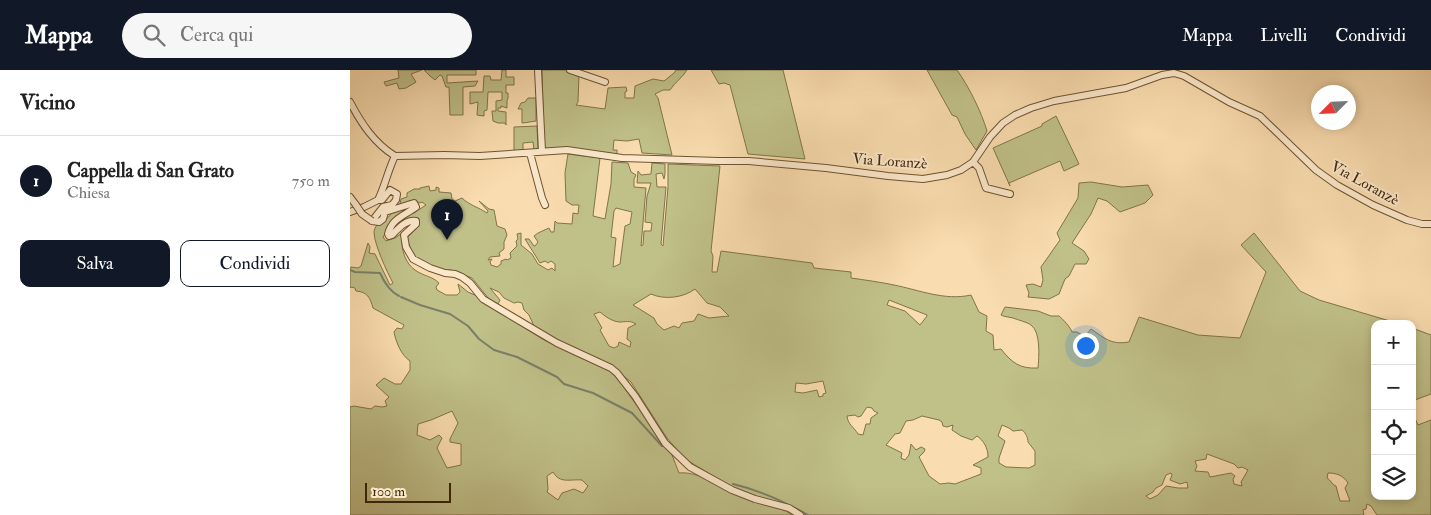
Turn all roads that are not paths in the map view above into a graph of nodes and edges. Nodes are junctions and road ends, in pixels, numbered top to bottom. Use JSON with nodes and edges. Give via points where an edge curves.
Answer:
{"nodes":[{"id":1,"x":538,"y":70,"type":"edge"},
{"id":2,"x":570,"y":70,"type":"edge"},
{"id":3,"x":605,"y":82,"type":"dead end"},
{"id":4,"x":350,"y":102,"type":"edge"},
{"id":5,"x":542,"y":151,"type":"junction"},
{"id":6,"x":530,"y":153,"type":"junction"},
{"id":7,"x":395,"y":156,"type":"junction"},
{"id":8,"x":973,"y":162,"type":"junction"},
{"id":9,"x":1010,"y":194,"type":"dead end"},
{"id":10,"x":350,"y":198,"type":"edge"},
{"id":11,"x":378,"y":200,"type":"junction"},
{"id":12,"x":545,"y":205,"type":"dead end"},
{"id":13,"x":350,"y":212,"type":"edge"},
{"id":14,"x":372,"y":221,"type":"junction"},
{"id":15,"x":1431,"y":224,"type":"edge"},
{"id":16,"x":800,"y":515,"type":"edge"}],
"edges":[{"from":1,"to":5,"type":"street"},
{"from":2,"to":3,"type":"street"},
{"from":4,"to":7,"type":"street","via":[[374,138]]},
{"from":5,"to":6,"type":"street","name":"Via Loranzè"},
{"from":5,"to":8,"type":"street","name":"Via Loranzè","via":[[566,150],[622,158],[749,160],[922,179],[961,170]]},
{"from":6,"to":7,"type":"street","name":"Via Loranzè"},
{"from":6,"to":12,"type":"street"},
{"from":7,"to":11,"type":"street"},
{"from":8,"to":9,"type":"street","via":[[979,168],[986,188]]},
{"from":8,"to":15,"type":"street","name":"Via Loranzè","via":[[990,137],[1015,115],[1054,101],[1126,88],[1174,73],[1260,116],[1316,170],[1337,185],[1407,220]]},
{"from":10,"to":14,"type":"street","bridge":true},
{"from":11,"to":13,"type":"street"},
{"from":11,"to":14,"type":"street","via":[[382,200],[390,190],[397,194],[392,205],[383,207]]},
{"from":14,"to":16,"type":"street","via":[[380,222],[385,212],[414,203],[416,207],[396,219],[388,230],[390,236],[407,222],[416,221],[404,235],[406,248],[413,259],[430,268],[462,277],[483,299],[557,343],[611,368],[635,396],[666,444],[690,467],[732,490],[789,508]]}]}
